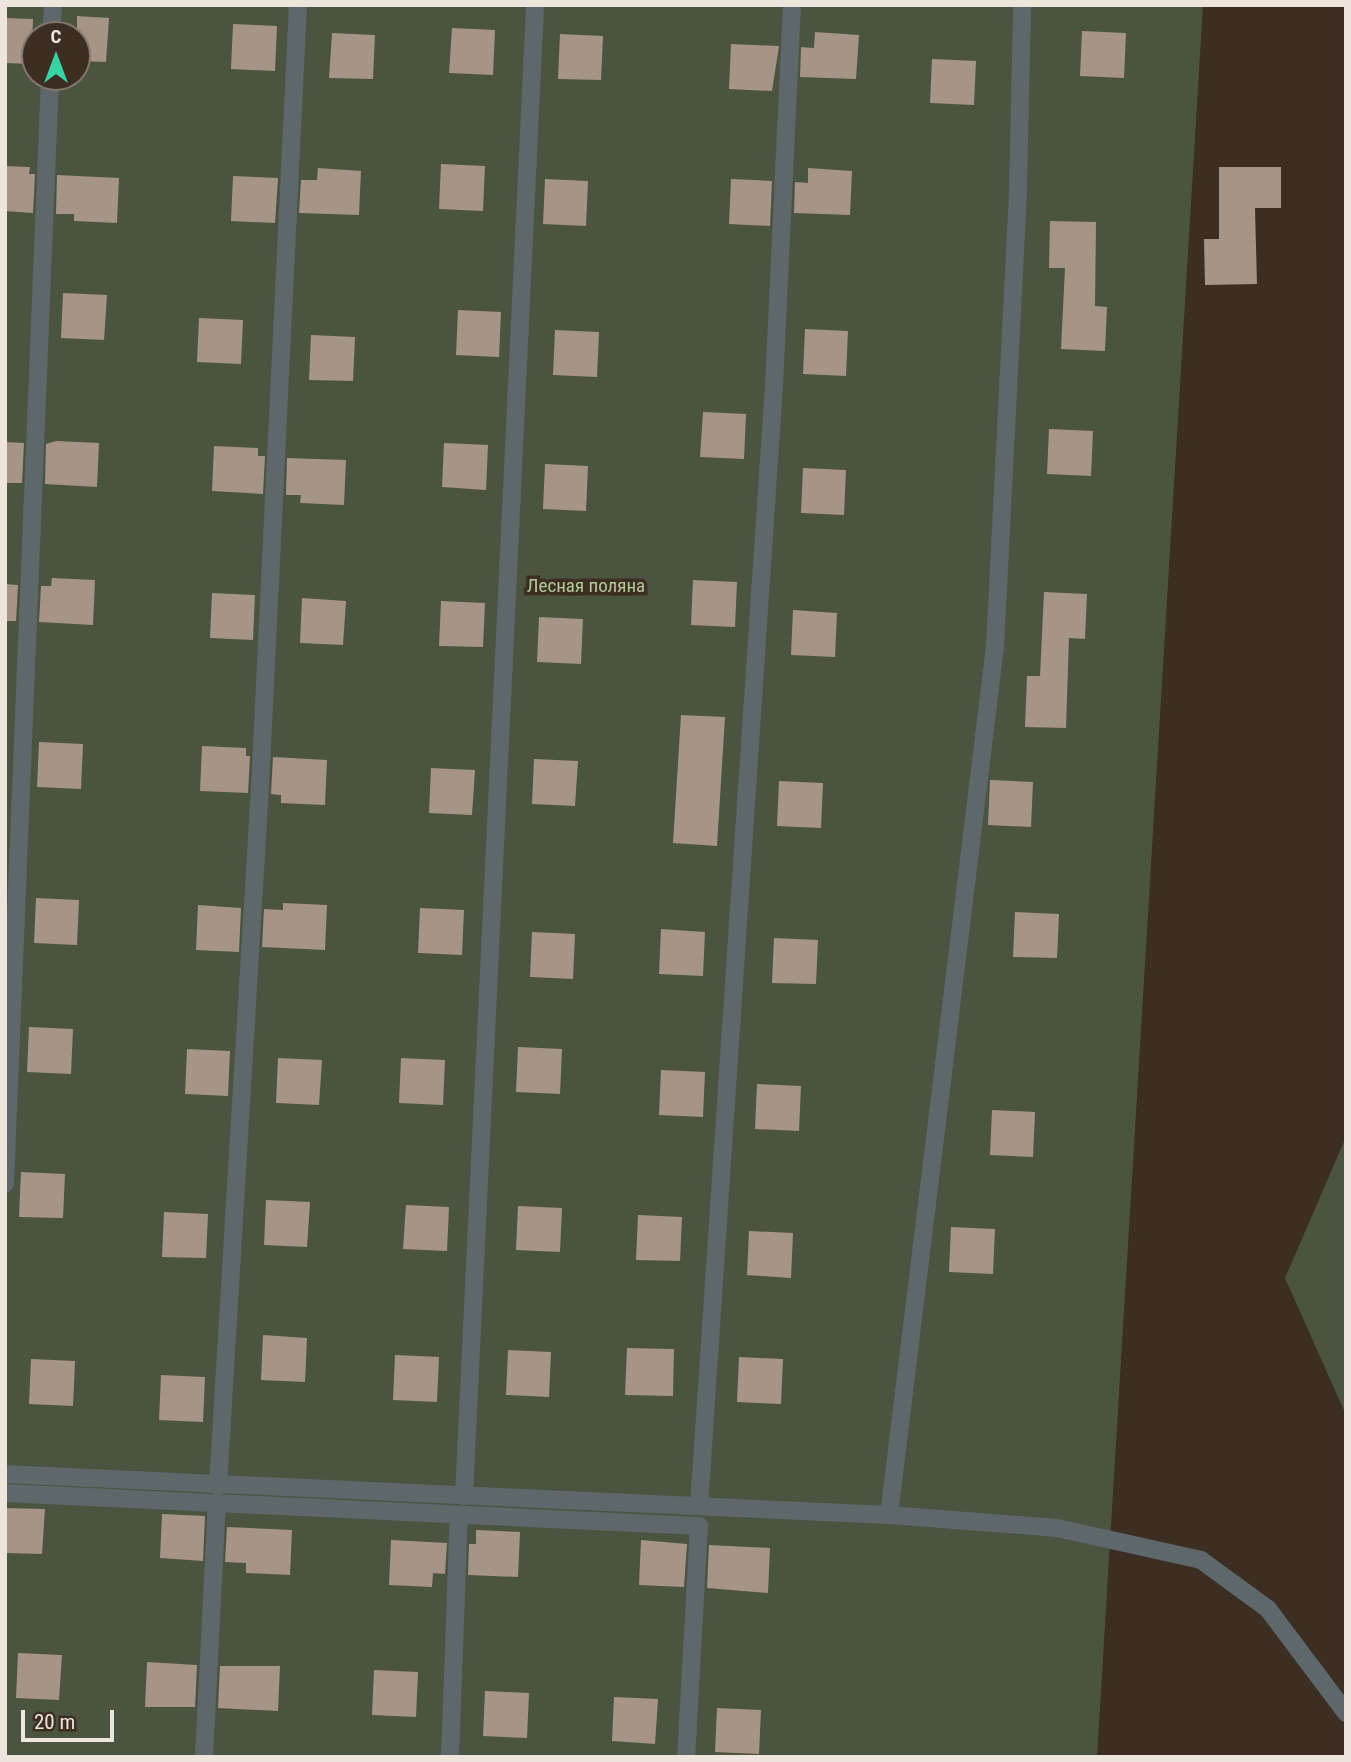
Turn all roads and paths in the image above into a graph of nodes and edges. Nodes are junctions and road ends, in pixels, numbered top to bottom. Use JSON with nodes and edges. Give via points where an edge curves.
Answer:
{"nodes":[{"id":1,"x":298,"y":5,"type":"edge"},
{"id":2,"x":535,"y":5,"type":"edge"},
{"id":3,"x":792,"y":5,"type":"edge"},
{"id":4,"x":1022,"y":5,"type":"edge"},
{"id":5,"x":49,"y":91,"type":"edge"},
{"id":6,"x":5,"y":1184,"type":"edge"},
{"id":7,"x":5,"y":1474,"type":"edge"},
{"id":8,"x":5,"y":1493,"type":"edge"},
{"id":9,"x":217,"y":1494,"type":"junction"},
{"id":10,"x":464,"y":1496,"type":"junction"},
{"id":11,"x":699,"y":1506,"type":"junction"},
{"id":12,"x":459,"y":1515,"type":"junction"},
{"id":13,"x":889,"y":1515,"type":"junction"},
{"id":14,"x":1346,"y":1713,"type":"edge"},
{"id":15,"x":204,"y":1757,"type":"edge"},
{"id":16,"x":450,"y":1757,"type":"edge"},
{"id":17,"x":686,"y":1757,"type":"edge"}],
"edges":[{"from":1,"to":9,"type":"street","via":[[260,787]]},
{"from":2,"to":10,"type":"street"},
{"from":3,"to":11,"type":"street","via":[[774,386]]},
{"from":4,"to":13,"type":"street","via":[[1018,188],[995,648]]},
{"from":5,"to":6,"type":"street"},
{"from":7,"to":9,"type":"street"},
{"from":8,"to":9,"type":"street"},
{"from":9,"to":10,"type":"street"},
{"from":9,"to":12,"type":"street"},
{"from":9,"to":15,"type":"street"},
{"from":10,"to":11,"type":"street"},
{"from":11,"to":13,"type":"street"},
{"from":12,"to":16,"type":"street"},
{"from":12,"to":17,"type":"street","via":[[699,1526]]},
{"from":13,"to":14,"type":"street","via":[[1057,1528],[1201,1560],[1268,1609]]}]}
